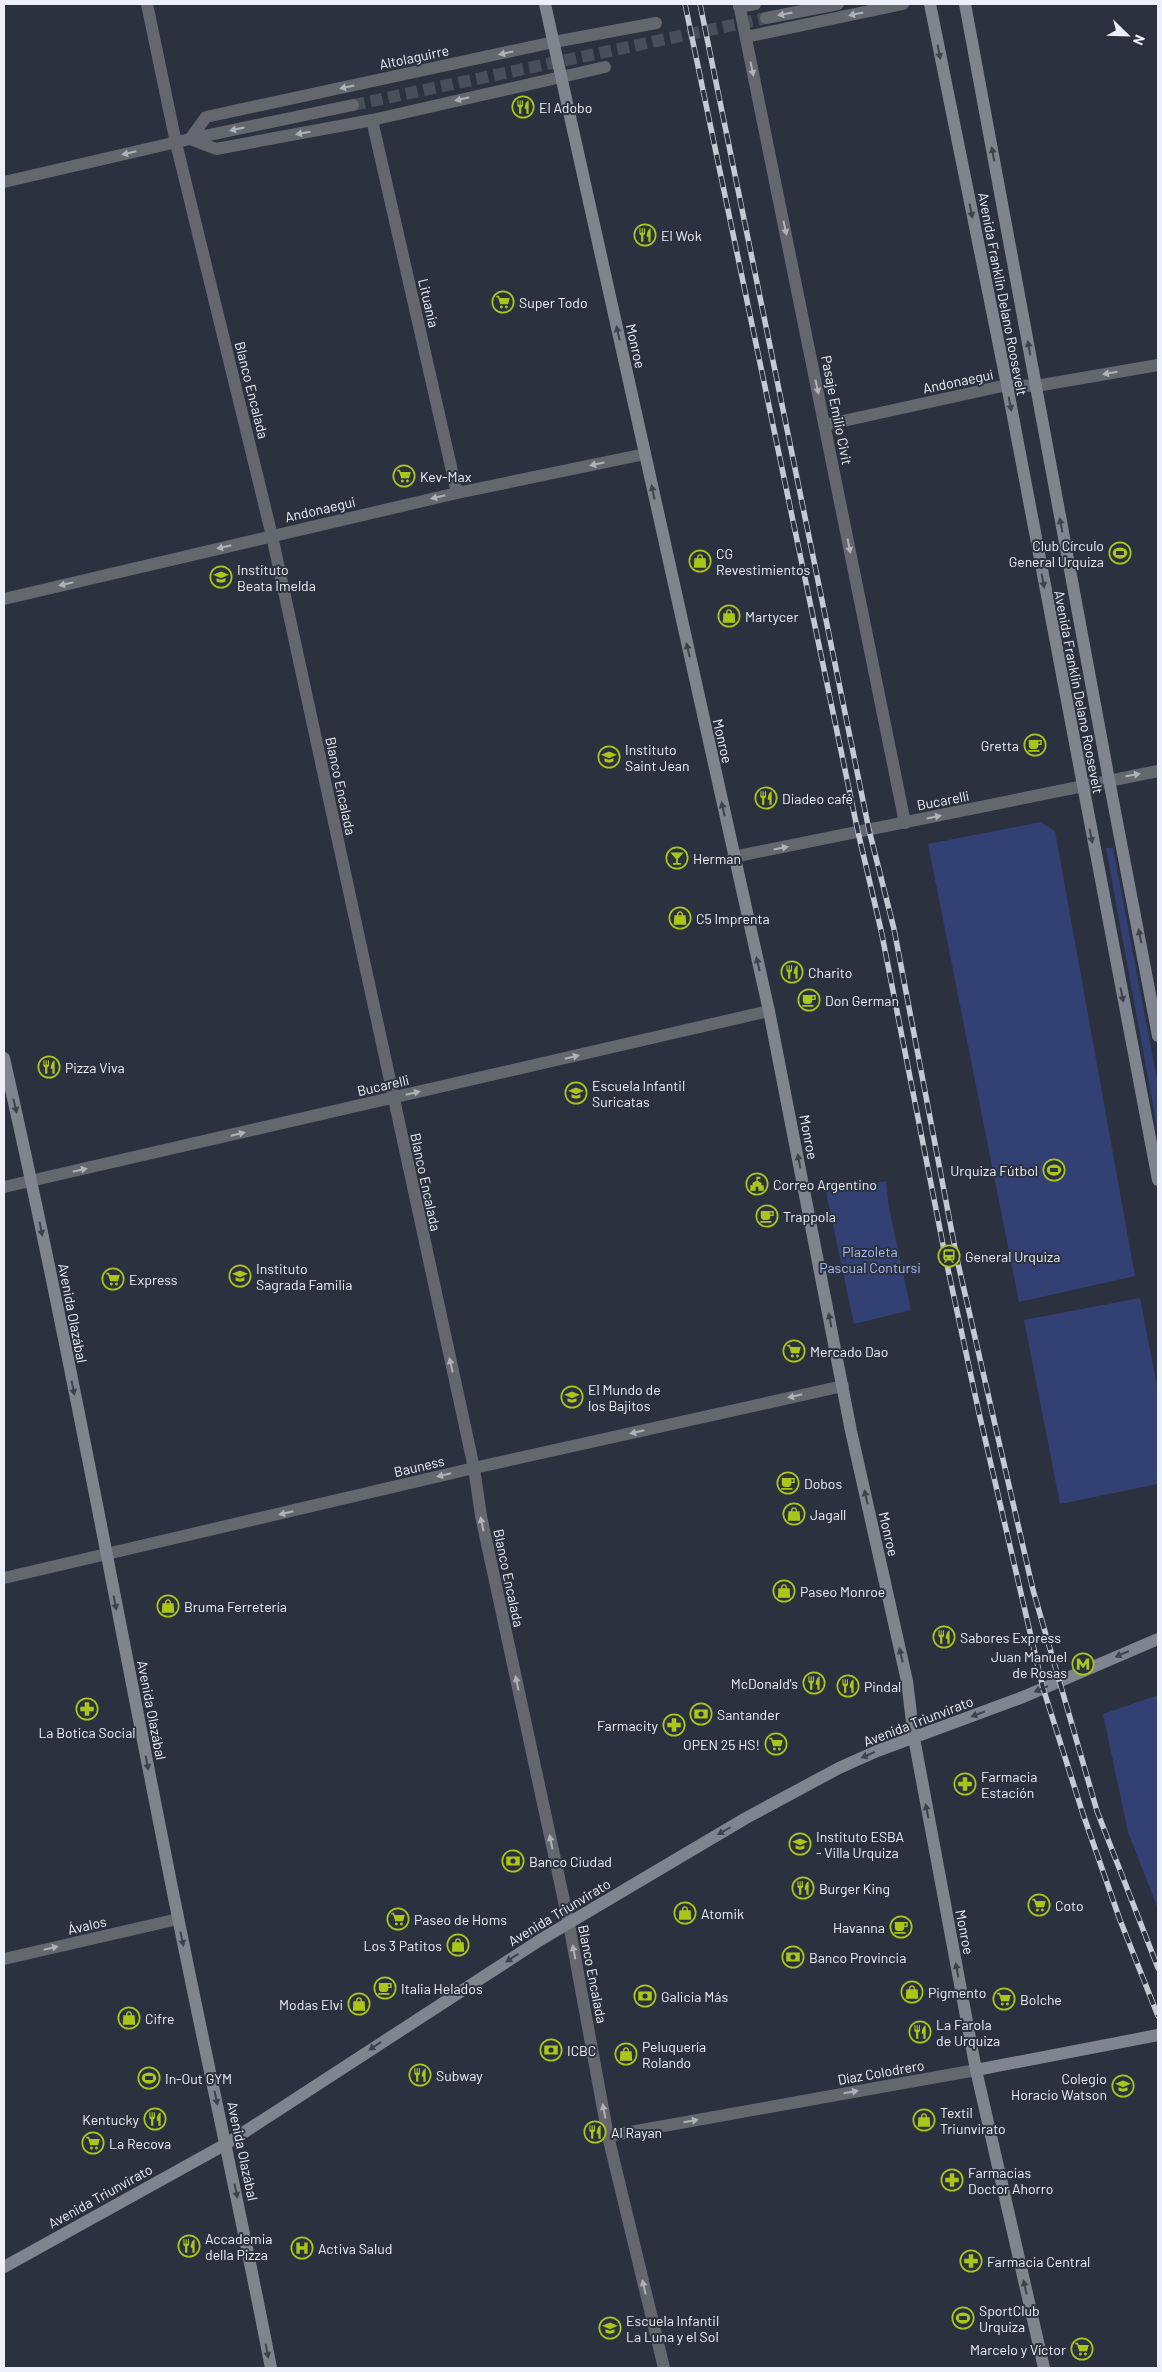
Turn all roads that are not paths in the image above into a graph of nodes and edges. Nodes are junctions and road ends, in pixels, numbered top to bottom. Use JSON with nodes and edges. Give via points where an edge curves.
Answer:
{"nodes":[{"id":1,"x":148,"y":4,"type":"edge"},
{"id":2,"x":545,"y":4,"type":"edge"},
{"id":3,"x":755,"y":4,"type":"edge"},
{"id":4,"x":838,"y":4,"type":"edge"},
{"id":5,"x":903,"y":4,"type":"edge"},
{"id":6,"x":930,"y":4,"type":"edge"},
{"id":7,"x":965,"y":4,"type":"edge"},
{"id":8,"x":739,"y":5,"type":"edge"},
{"id":9,"x":766,"y":18,"type":"tunnel mouth"},
{"id":10,"x":656,"y":23,"type":"dead end"},
{"id":11,"x":746,"y":37,"type":"junction"},
{"id":12,"x":554,"y":42,"type":"junction"},
{"id":13,"x":605,"y":67,"type":"dead end"},
{"id":14,"x":561,"y":76,"type":"junction"},
{"id":15,"x":353,"y":105,"type":"tunnel mouth"},
{"id":16,"x":372,"y":120,"type":"junction"},
{"id":17,"x":190,"y":139,"type":"junction"},
{"id":18,"x":176,"y":143,"type":"junction"},
{"id":19,"x":4,"y":182,"type":"edge"},
{"id":20,"x":1158,"y":365,"type":"edge"},
{"id":21,"x":1007,"y":385,"type":"junction"},
{"id":22,"x":1036,"y":386,"type":"junction"},
{"id":23,"x":825,"y":425,"type":"junction"},
{"id":24,"x":645,"y":454,"type":"junction"},
{"id":25,"x":457,"y":493,"type":"junction"},
{"id":26,"x":272,"y":536,"type":"junction"},
{"id":27,"x":4,"y":599,"type":"edge"},
{"id":28,"x":1158,"y":771,"type":"edge"},
{"id":29,"x":1109,"y":780,"type":"junction"},
{"id":30,"x":1082,"y":788,"type":"junction"},
{"id":31,"x":905,"y":823,"type":"junction"},
{"id":32,"x":733,"y":857,"type":"junction"},
{"id":33,"x":769,"y":1011,"type":"junction"},
{"id":34,"x":1158,"y":1036,"type":"edge"},
{"id":35,"x":4,"y":1058,"type":"edge"},
{"id":36,"x":392,"y":1098,"type":"junction"},
{"id":37,"x":1158,"y":1180,"type":"edge"},
{"id":38,"x":32,"y":1181,"type":"junction"},
{"id":39,"x":4,"y":1187,"type":"edge"},
{"id":40,"x":843,"y":1386,"type":"junction"},
{"id":41,"x":474,"y":1468,"type":"junction"},
{"id":42,"x":106,"y":1555,"type":"junction"},
{"id":43,"x":4,"y":1578,"type":"edge"},
{"id":44,"x":1158,"y":1639,"type":"edge"},
{"id":45,"x":914,"y":1738,"type":"junction"},
{"id":46,"x":178,"y":1919,"type":"junction"},
{"id":47,"x":568,"y":1924,"type":"junction"},
{"id":48,"x":4,"y":1959,"type":"edge"},
{"id":49,"x":1158,"y":2035,"type":"edge"},
{"id":50,"x":976,"y":2070,"type":"junction"},
{"id":51,"x":608,"y":2136,"type":"junction"},
{"id":52,"x":226,"y":2144,"type":"junction"},
{"id":53,"x":4,"y":2267,"type":"edge"},
{"id":54,"x":271,"y":2368,"type":"edge"},
{"id":55,"x":664,"y":2368,"type":"edge"},
{"id":56,"x":1044,"y":2368,"type":"edge"}],
"edges":[{"from":1,"to":18,"type":"street","name":"Blanco Encalada"},
{"from":2,"to":12,"type":"street","name":"Monroe"},
{"from":3,"to":8,"type":"street"},
{"from":4,"to":9,"type":"street","one_way":true},
{"from":5,"to":11,"type":"street","one_way":true},
{"from":6,"to":21,"type":"street","name":"Avenida Franklin Delano Roosevelt","one_way":true},
{"from":22,"to":7,"type":"street","name":"Avenida Franklin Delano Roosevelt","one_way":true},
{"from":8,"to":11,"type":"street","name":"Pasaje Emilio Civit"},
{"from":10,"to":12,"type":"street","name":"Altolaguirre"},
{"from":11,"to":23,"type":"street","name":"Pasaje Emilio Civit","one_way":true},
{"from":12,"to":14,"type":"street","name":"Monroe"},
{"from":12,"to":17,"type":"street","name":"Altolaguirre","one_way":true,"via":[[206,117]]},
{"from":13,"to":14,"type":"street"},
{"from":14,"to":16,"type":"street","one_way":true},
{"from":24,"to":14,"type":"street","name":"Monroe","one_way":true},
{"from":15,"to":17,"type":"street","one_way":true},
{"from":16,"to":17,"type":"street","one_way":true,"via":[[216,149]]},
{"from":16,"to":25,"type":"street","name":"Lituania"},
{"from":17,"to":18,"type":"street"},
{"from":18,"to":19,"type":"street","one_way":true},
{"from":18,"to":26,"type":"street","name":"Blanco Encalada"},
{"from":20,"to":22,"type":"street","name":"Andonaegui","one_way":true},
{"from":21,"to":22,"type":"street","name":"Andonaegui"},
{"from":21,"to":23,"type":"street","name":"Andonaegui"},
{"from":21,"to":30,"type":"street","name":"Avenida Franklin Delano Roosevelt","one_way":true},
{"from":29,"to":22,"type":"street","name":"Avenida Franklin Delano Roosevelt","one_way":true},
{"from":23,"to":31,"type":"street","name":"Pasaje Emilio Civit","one_way":true},
{"from":24,"to":25,"type":"street","name":"Andonaegui","one_way":true},
{"from":32,"to":24,"type":"street","name":"Monroe","one_way":true},
{"from":25,"to":26,"type":"street","name":"Andonaegui","one_way":true},
{"from":26,"to":27,"type":"street","name":"Andonaegui","one_way":true},
{"from":26,"to":36,"type":"street","name":"Blanco Encalada"},
{"from":29,"to":28,"type":"street","name":"Bucarelli","one_way":true},
{"from":29,"to":30,"type":"street","name":"Bucarelli"},
{"from":34,"to":29,"type":"street","name":"Avenida Franklin Delano Roosevelt","one_way":true},
{"from":31,"to":30,"type":"street","name":"Bucarelli","one_way":true},
{"from":30,"to":37,"type":"street","name":"Avenida Franklin Delano Roosevelt","one_way":true},
{"from":32,"to":31,"type":"street","name":"Bucarelli","one_way":true},
{"from":33,"to":32,"type":"street","name":"Monroe","one_way":true},
{"from":36,"to":33,"type":"street","name":"Bucarelli","one_way":true},
{"from":40,"to":33,"type":"street","name":"Monroe","one_way":true},
{"from":35,"to":38,"type":"street","name":"Avenida Olazábal","one_way":true},
{"from":38,"to":36,"type":"street","name":"Bucarelli","one_way":true},
{"from":41,"to":36,"type":"street","name":"Blanco Encalada","one_way":true},
{"from":38,"to":39,"type":"street","name":"Bucarelli"},
{"from":38,"to":42,"type":"street","name":"Avenida Olazábal","one_way":true},
{"from":40,"to":41,"type":"street","name":"Bauness","one_way":true},
{"from":45,"to":40,"type":"street","name":"Monroe","one_way":true,"via":[[907,1681]]},
{"from":41,"to":42,"type":"street","name":"Bauness","one_way":true},
{"from":47,"to":41,"type":"street","name":"Blanco Encalada","one_way":true,"via":[[480,1516]]},
{"from":42,"to":43,"type":"street","name":"Bauness"},
{"from":42,"to":46,"type":"street","name":"Avenida Olazábal","one_way":true},
{"from":44,"to":45,"type":"street","name":"Avenida Triunvirato","one_way":true,"via":[[1023,1697]]},
{"from":45,"to":47,"type":"street","name":"Avenida Triunvirato","one_way":true,"via":[[877,1751],[746,1818]]},
{"from":50,"to":45,"type":"street","name":"Monroe","one_way":true},
{"from":48,"to":46,"type":"street","name":"Ávalos","one_way":true},
{"from":46,"to":52,"type":"street","name":"Avenida Olazábal","one_way":true},
{"from":51,"to":47,"type":"street","name":"Blanco Encalada","one_way":true},
{"from":47,"to":52,"type":"street","name":"Avenida Triunvirato","one_way":true},
{"from":49,"to":50,"type":"street","name":"Díaz Colodrero"},
{"from":51,"to":50,"type":"street","name":"Díaz Colodrero","one_way":true},
{"from":56,"to":50,"type":"street","name":"Monroe","one_way":true},
{"from":55,"to":51,"type":"street","name":"Blanco Encalada","one_way":true},
{"from":52,"to":53,"type":"street","name":"Avenida Triunvirato"},
{"from":52,"to":54,"type":"street","name":"Avenida Olazábal","one_way":true}]}
